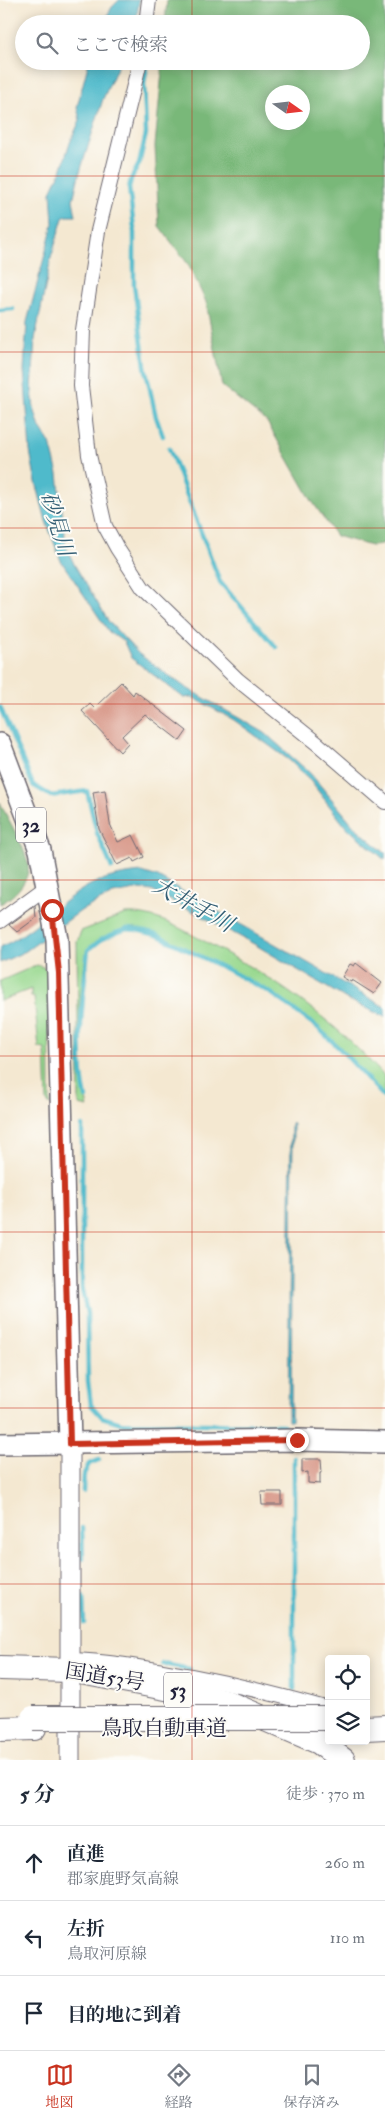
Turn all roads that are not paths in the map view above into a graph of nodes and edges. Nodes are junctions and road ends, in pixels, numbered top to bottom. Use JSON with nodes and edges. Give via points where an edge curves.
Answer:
{"nodes":[{"id":1,"x":149,"y":0,"type":"edge"},
{"id":2,"x":147,"y":15,"type":"edge"},
{"id":3,"x":138,"y":70,"type":"edge"},
{"id":4,"x":0,"y":744,"type":"edge"},
{"id":5,"x":385,"y":802,"type":"edge"},
{"id":6,"x":48,"y":886,"type":"junction"},
{"id":7,"x":0,"y":921,"type":"edge"},
{"id":8,"x":385,"y":1442,"type":"edge"},
{"id":9,"x":0,"y":1444,"type":"edge"},
{"id":10,"x":70,"y":1444,"type":"junction"},
{"id":11,"x":70,"y":1665,"type":"junction"},
{"id":12,"x":0,"y":1668,"type":"edge"},
{"id":13,"x":325,"y":1708,"type":"edge"},
{"id":14,"x":325,"y":1718,"type":"edge"},
{"id":15,"x":370,"y":1718,"type":"edge"},
{"id":16,"x":385,"y":1718,"type":"edge"},
{"id":17,"x":0,"y":1719,"type":"edge"},
{"id":18,"x":34,"y":1723,"type":"junction"},
{"id":19,"x":370,"y":1725,"type":"edge"},
{"id":20,"x":325,"y":1728,"type":"edge"},
{"id":21,"x":370,"y":1728,"type":"edge"},
{"id":22,"x":0,"y":1729,"type":"edge"},
{"id":23,"x":385,"y":1729,"type":"edge"},
{"id":24,"x":70,"y":1760,"type":"edge"},
{"id":25,"x":343,"y":1760,"type":"edge"}],
"edges":[{"from":1,"to":2,"type":"street"},
{"from":3,"to":5,"type":"street","via":[[98,231],[83,330],[82,386],[89,455],[106,526],[149,595],[238,680]]},
{"from":4,"to":6,"type":"main road","number":"32","via":[[40,850]]},
{"from":6,"to":7,"type":"street"},
{"from":6,"to":10,"type":"main road","number":"32","via":[[57,939]]},
{"from":8,"to":10,"type":"main road","via":[[297,1440]]},
{"from":9,"to":10,"type":"main road"},
{"from":10,"to":11,"type":"street"},
{"from":11,"to":12,"type":"highway","name":"国道53号","number":"53"},
{"from":11,"to":13,"type":"street","via":[[112,1662],[265,1691]]},
{"from":11,"to":24,"type":"street"},
{"from":11,"to":25,"type":"highway","name":"国道53号","number":"53","via":[[228,1703],[319,1742]]},
{"from":14,"to":18,"type":"highway","name":"鳥取自動車道","bridge":true},
{"from":15,"to":16,"type":"highway"},
{"from":17,"to":18,"type":"highway","name":"鳥取自動車道"},
{"from":18,"to":20,"type":"highway","name":"鳥取自動車道"},
{"from":18,"to":22,"type":"highway","name":"鳥取自動車道"},
{"from":19,"to":23,"type":"street"},
{"from":21,"to":23,"type":"highway","bridge":true}]}
